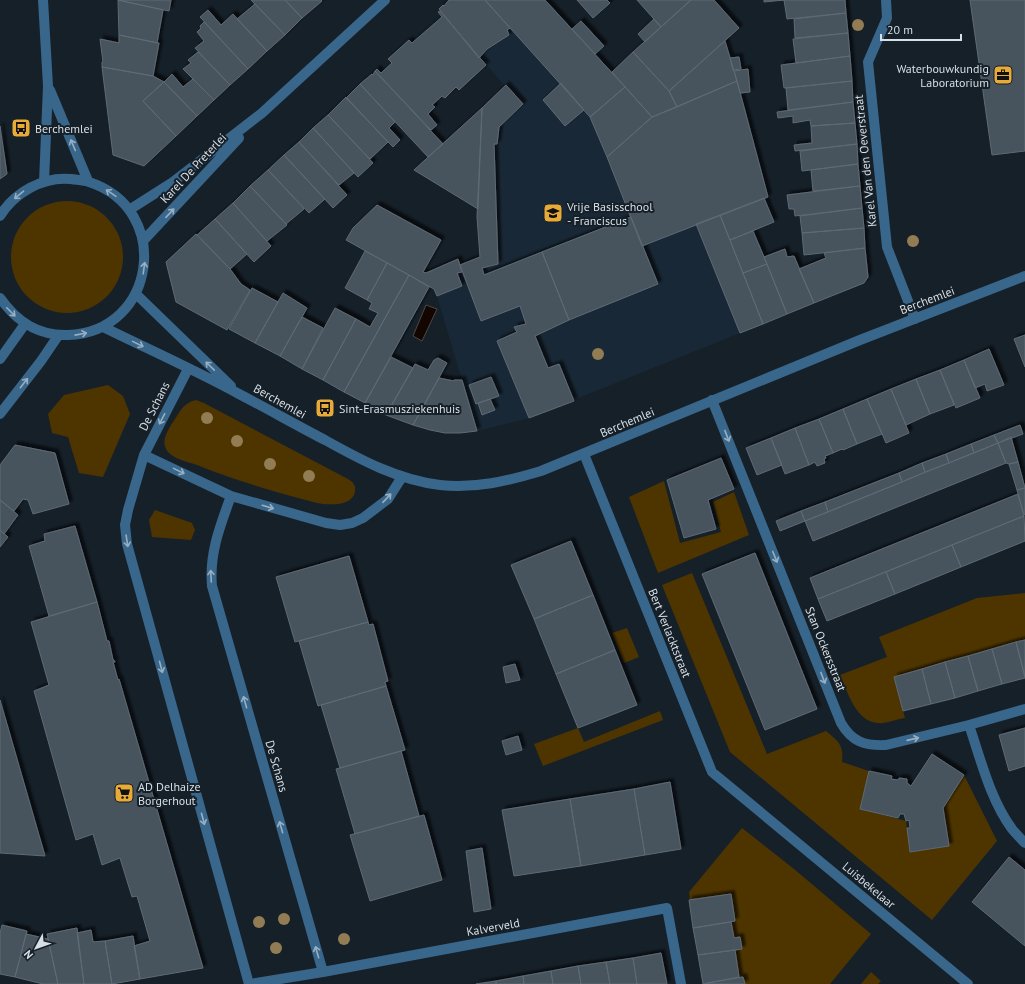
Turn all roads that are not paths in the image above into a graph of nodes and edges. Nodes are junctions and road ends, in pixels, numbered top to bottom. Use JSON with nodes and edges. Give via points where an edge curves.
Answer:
{"nodes":[{"id":1,"x":43,"y":0,"type":"edge"},
{"id":2,"x":385,"y":0,"type":"edge"},
{"id":3,"x":886,"y":0,"type":"edge"},
{"id":4,"x":48,"y":86,"type":"junction"},
{"id":5,"x":262,"y":113,"type":"junction"},
{"id":6,"x":88,"y":181,"type":"junction"},
{"id":7,"x":44,"y":182,"type":"junction"},
{"id":8,"x":130,"y":210,"type":"junction"},
{"id":9,"x":0,"y":216,"type":"edge"},
{"id":10,"x":143,"y":241,"type":"junction"},
{"id":11,"x":1025,"y":276,"type":"edge"},
{"id":12,"x":136,"y":294,"type":"junction"},
{"id":13,"x":0,"y":298,"type":"edge"},
{"id":14,"x":915,"y":319,"type":"junction"},
{"id":15,"x":25,"y":324,"type":"junction"},
{"id":16,"x":103,"y":327,"type":"junction"},
{"id":17,"x":58,"y":336,"type":"junction"},
{"id":18,"x":0,"y":359,"type":"edge"},
{"id":19,"x":188,"y":369,"type":"junction"},
{"id":20,"x":238,"y":393,"type":"junction"},
{"id":21,"x":712,"y":400,"type":"junction"},
{"id":22,"x":0,"y":414,"type":"edge"},
{"id":23,"x":584,"y":454,"type":"junction"},
{"id":24,"x":144,"y":455,"type":"junction"},
{"id":25,"x":402,"y":477,"type":"junction"},
{"id":26,"x":231,"y":496,"type":"junction"},
{"id":27,"x":1025,"y":709,"type":"edge"},
{"id":28,"x":969,"y":725,"type":"junction"},
{"id":29,"x":753,"y":806,"type":"joint"},
{"id":30,"x":1025,"y":843,"type":"edge"},
{"id":31,"x":323,"y":972,"type":"junction"},
{"id":32,"x":290,"y":981,"type":"edge"},
{"id":33,"x":250,"y":984,"type":"edge"},
{"id":34,"x":681,"y":984,"type":"edge"},
{"id":35,"x":968,"y":984,"type":"edge"}],
"edges":[{"from":1,"to":4,"type":"street"},
{"from":2,"to":5,"type":"street","name":"Karel De Preterlei"},
{"from":3,"to":14,"type":"street","name":"Karel Van den Oeverstraat","via":[[887,18],[868,62],[887,247]]},
{"from":6,"to":4,"type":"street","one_way":true},
{"from":4,"to":7,"type":"street"},
{"from":5,"to":8,"type":"street","name":"Karel De Preterlei","via":[[173,182]]},
{"from":10,"to":5,"type":"street","name":"Karel De Preterlei","one_way":true},
{"from":6,"to":7,"type":"street","via":[[66,179]]},
{"from":8,"to":6,"type":"street","one_way":true,"via":[[114,194]]},
{"from":7,"to":9,"type":"street","one_way":true,"via":[[23,191],[5,207]]},
{"from":8,"to":10,"type":"street"},
{"from":12,"to":10,"type":"street","one_way":true,"via":[[143,277]]},
{"from":11,"to":14,"type":"street","name":"Berchemlei"},
{"from":12,"to":16,"type":"street","via":[[122,313]]},
{"from":20,"to":12,"type":"street","name":"Berchemlei","one_way":true},
{"from":13,"to":15,"type":"street","one_way":true,"via":[[9,311]]},
{"from":14,"to":21,"type":"street","name":"Berchemlei"},
{"from":15,"to":17,"type":"street","via":[[41,332]]},
{"from":15,"to":18,"type":"street"},
{"from":17,"to":16,"type":"street","one_way":true,"via":[[81,335]]},
{"from":16,"to":19,"type":"street","name":"Berchemlei","one_way":true},
{"from":22,"to":17,"type":"street","one_way":true},
{"from":19,"to":20,"type":"street","name":"Berchemlei"},
{"from":19,"to":24,"type":"street","name":"De Schans","one_way":true},
{"from":20,"to":25,"type":"street","name":"Berchemlei","via":[[346,452]]},
{"from":21,"to":23,"type":"street","name":"Berchemlei"},
{"from":21,"to":28,"type":"street","name":"Stan Ockersstraat","one_way":true,"via":[[845,730],[860,742],[873,746]]},
{"from":23,"to":25,"type":"street","name":"Berchemlei","via":[[517,479],[492,484],[440,485]]},
{"from":23,"to":29,"type":"street","name":"Bert Verlacktstraat","via":[[712,772]]},
{"from":24,"to":26,"type":"street","one_way":true},
{"from":24,"to":33,"type":"street","name":"De Schans","one_way":true,"via":[[125,525],[127,544]]},
{"from":26,"to":25,"type":"street","one_way":true,"via":[[340,525],[363,518],[388,499]]},
{"from":31,"to":26,"type":"street","name":"De Schans","one_way":true,"via":[[212,586],[212,560],[218,530]]},
{"from":27,"to":28,"type":"street","name":"Stan Ockersstraat"},
{"from":28,"to":30,"type":"street","via":[[997,804],[1012,829]]},
{"from":29,"to":35,"type":"street","name":"Luisbekelaar"},
{"from":31,"to":32,"type":"street","name":"De Schans"},
{"from":31,"to":34,"type":"street","name":"Kalverveld","via":[[667,908]]},
{"from":32,"to":33,"type":"street","name":"De Schans"}]}
